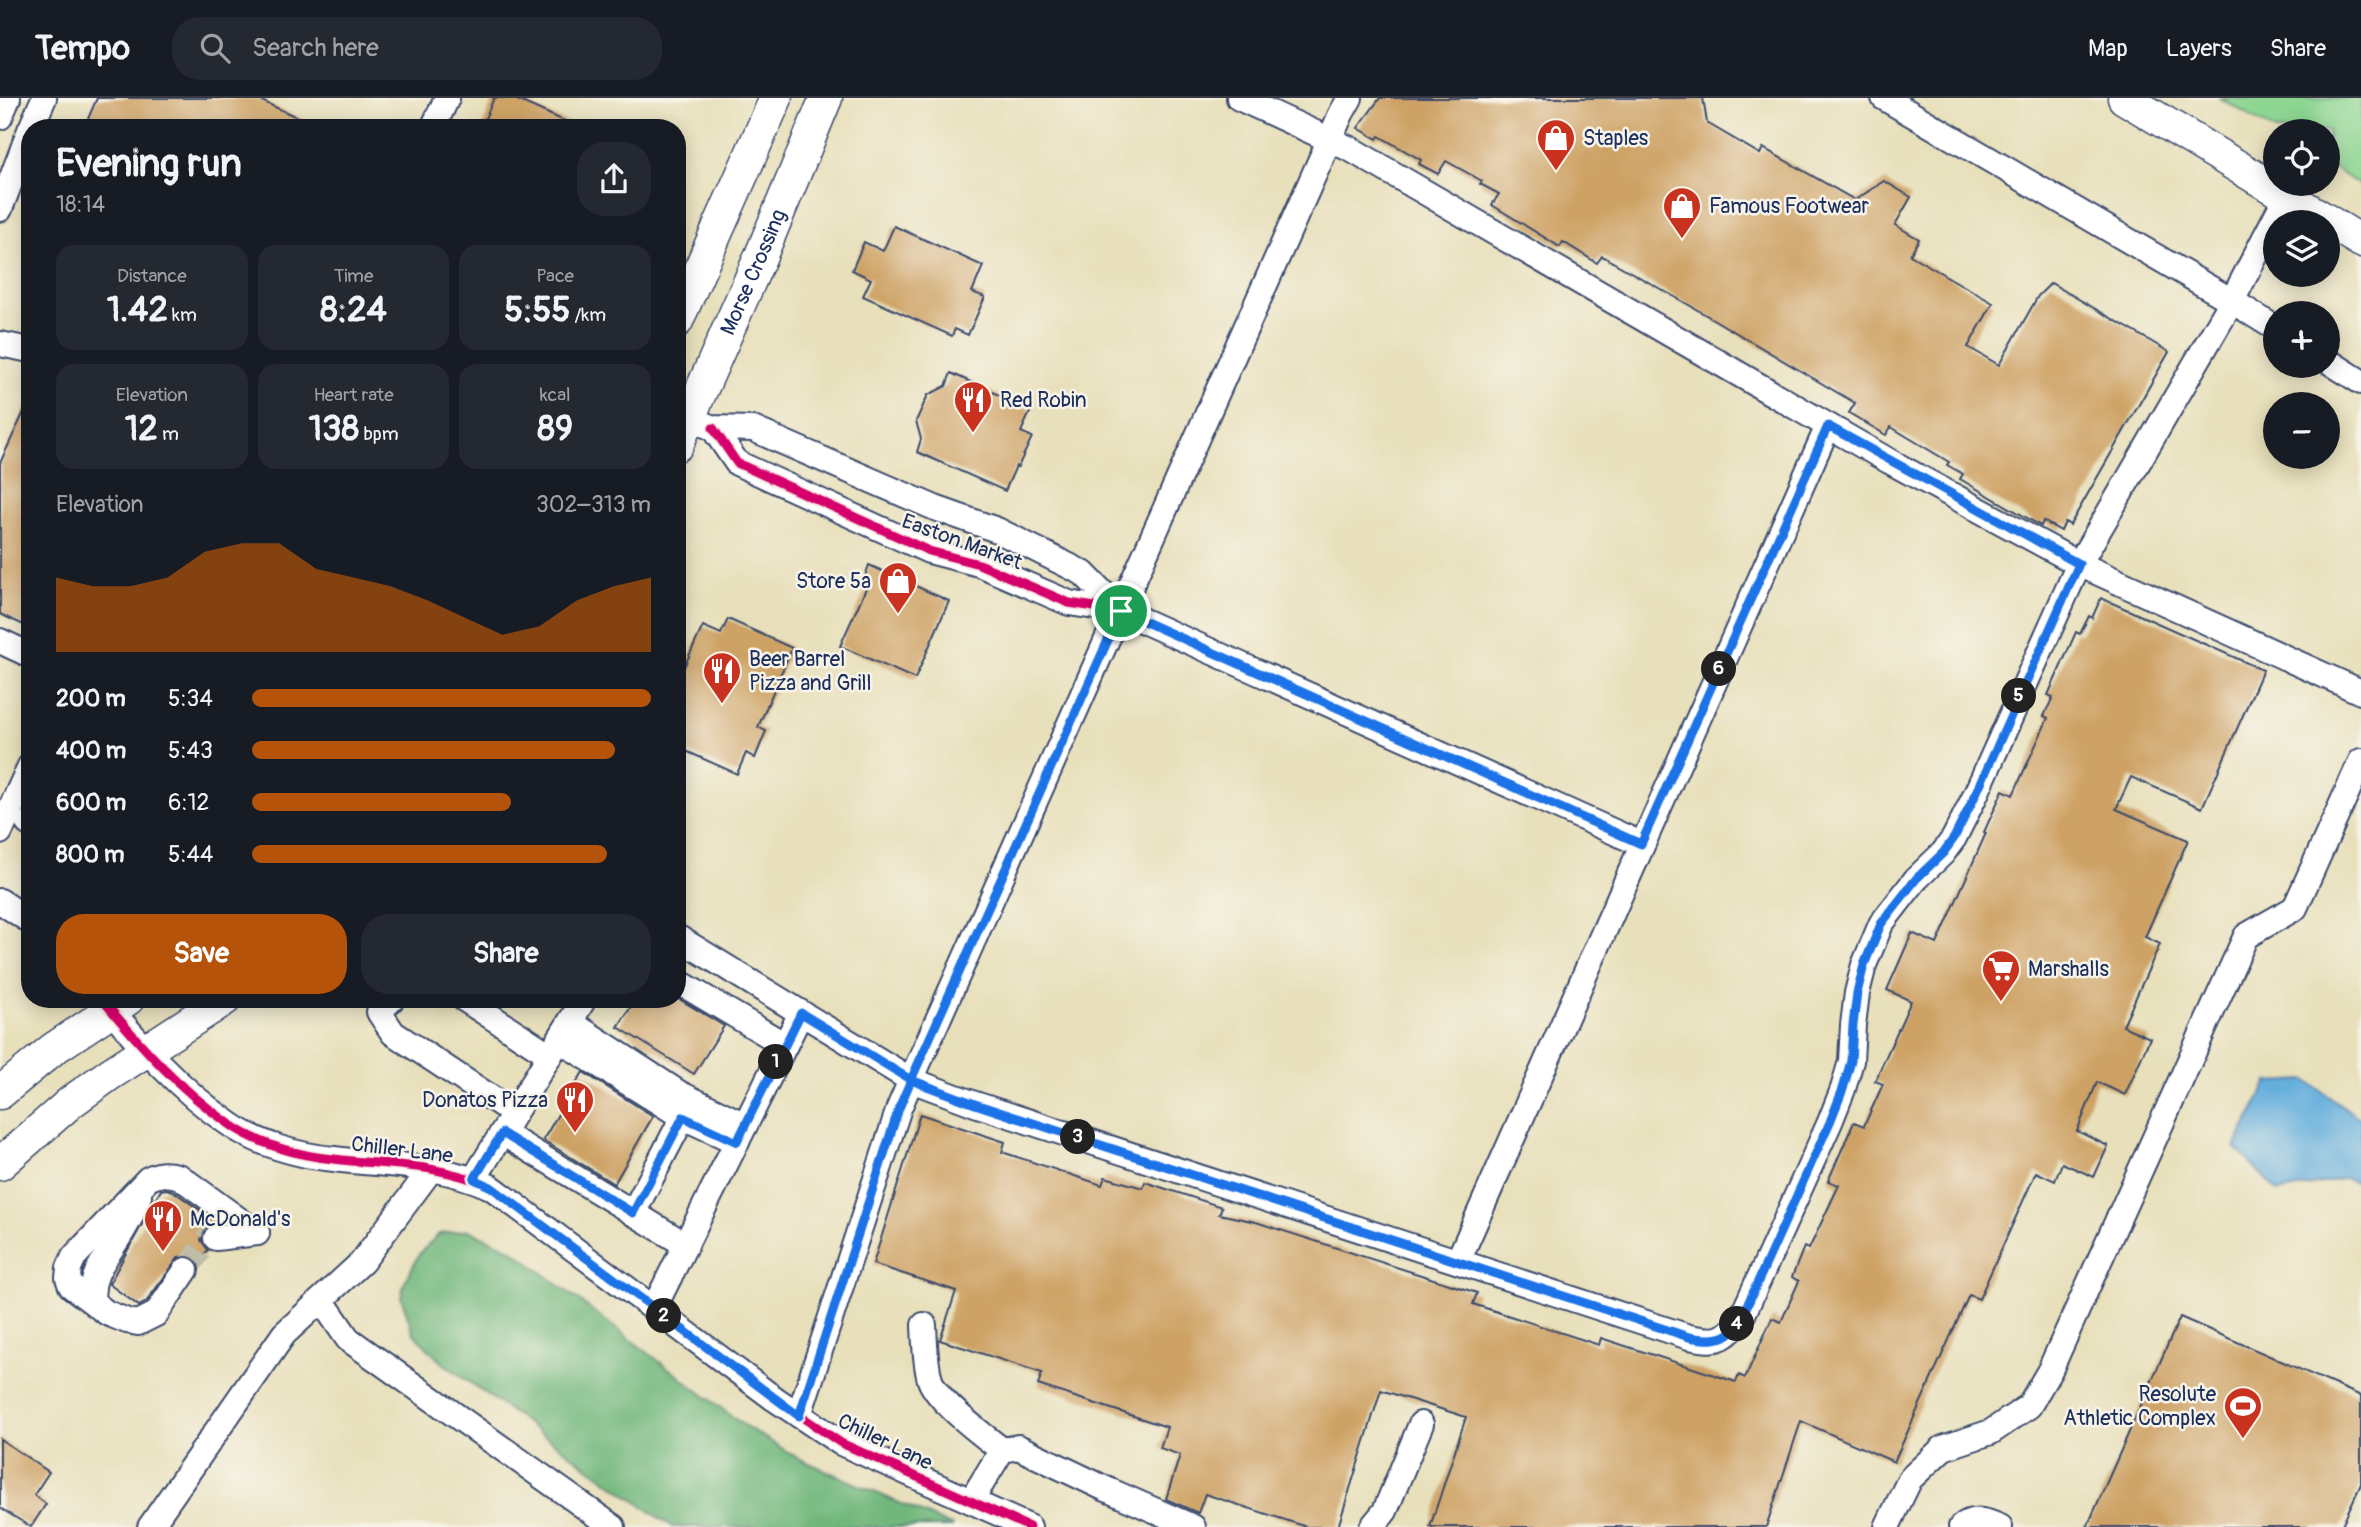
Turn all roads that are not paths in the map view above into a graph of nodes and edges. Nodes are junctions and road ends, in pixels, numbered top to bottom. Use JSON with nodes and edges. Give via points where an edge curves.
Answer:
{"nodes":[{"id":1,"x":8,"y":98,"type":"edge"},
{"id":2,"x":44,"y":98,"type":"edge"},
{"id":3,"x":447,"y":98,"type":"edge"},
{"id":4,"x":776,"y":98,"type":"edge"},
{"id":5,"x":826,"y":98,"type":"edge"},
{"id":6,"x":1240,"y":98,"type":"edge"},
{"id":7,"x":1350,"y":98,"type":"edge"},
{"id":8,"x":1884,"y":98,"type":"edge"},
{"id":9,"x":2124,"y":98,"type":"edge"},
{"id":10,"x":0,"y":117,"type":"edge"},
{"id":11,"x":35,"y":119,"type":"edge"},
{"id":12,"x":437,"y":119,"type":"edge"},
{"id":13,"x":1330,"y":138,"type":"junction"},
{"id":14,"x":21,"y":153,"type":"edge"},
{"id":15,"x":2263,"y":181,"type":"edge"},
{"id":16,"x":2286,"y":196,"type":"edge"},
{"id":17,"x":2289,"y":196,"type":"edge"},
{"id":18,"x":0,"y":209,"type":"edge"},
{"id":19,"x":2361,"y":241,"type":"edge"},
{"id":20,"x":2232,"y":300,"type":"junction"},
{"id":21,"x":686,"y":301,"type":"edge"},
{"id":22,"x":2263,"y":320,"type":"edge"},
{"id":23,"x":0,"y":344,"type":"edge"},
{"id":24,"x":21,"y":348,"type":"edge"},
{"id":25,"x":2340,"y":369,"type":"edge"},
{"id":26,"x":2361,"y":382,"type":"edge"},
{"id":27,"x":689,"y":425,"type":"edge"},
{"id":28,"x":1828,"y":426,"type":"junction"},
{"id":29,"x":2079,"y":564,"type":"junction"},
{"id":30,"x":1121,"y":611,"type":"junction"},
{"id":31,"x":0,"y":641,"type":"edge"},
{"id":32,"x":21,"y":651,"type":"edge"},
{"id":33,"x":2361,"y":692,"type":"edge"},
{"id":34,"x":2361,"y":761,"type":"edge"},
{"id":35,"x":21,"y":786,"type":"edge"},
{"id":36,"x":0,"y":832,"type":"edge"},
{"id":37,"x":1641,"y":844,"type":"junction"},
{"id":38,"x":0,"y":901,"type":"edge"},
{"id":39,"x":21,"y":915,"type":"edge"},
{"id":40,"x":686,"y":943,"type":"edge"},
{"id":41,"x":686,"y":986,"type":"edge"},
{"id":42,"x":177,"y":1008,"type":"edge"},
{"id":43,"x":383,"y":1008,"type":"edge"},
{"id":44,"x":485,"y":1008,"type":"edge"},
{"id":45,"x":578,"y":1008,"type":"edge"},
{"id":46,"x":801,"y":1013,"type":"junction"},
{"id":47,"x":123,"y":1018,"type":"edge"},
{"id":48,"x":559,"y":1039,"type":"junction"},
{"id":49,"x":785,"y":1045,"type":"junction"},
{"id":50,"x":911,"y":1080,"type":"junction"},
{"id":51,"x":0,"y":1094,"type":"edge"},
{"id":52,"x":683,"y":1117,"type":"junction"},
{"id":53,"x":508,"y":1123,"type":"junction"},
{"id":54,"x":741,"y":1134,"type":"junction"},
{"id":55,"x":0,"y":1164,"type":"edge"},
{"id":56,"x":432,"y":1168,"type":"junction"},
{"id":57,"x":474,"y":1179,"type":"junction"},
{"id":58,"x":633,"y":1213,"type":"junction"},
{"id":59,"x":216,"y":1238,"type":"tunnel mouth"},
{"id":60,"x":685,"y":1245,"type":"junction"},
{"id":61,"x":1458,"y":1261,"type":"junction"},
{"id":62,"x":186,"y":1270,"type":"tunnel mouth"},
{"id":63,"x":322,"y":1301,"type":"junction"},
{"id":64,"x":654,"y":1308,"type":"junction"},
{"id":65,"x":924,"y":1325,"type":"dead end"},
{"id":66,"x":799,"y":1416,"type":"junction"},
{"id":67,"x":1421,"y":1424,"type":"dead end"},
{"id":68,"x":1002,"y":1450,"type":"junction"},
{"id":69,"x":971,"y":1502,"type":"junction"},
{"id":70,"x":150,"y":1527,"type":"edge"},
{"id":71,"x":612,"y":1527,"type":"edge"},
{"id":72,"x":1029,"y":1527,"type":"edge"},
{"id":73,"x":1193,"y":1527,"type":"edge"},
{"id":74,"x":1372,"y":1527,"type":"edge"},
{"id":75,"x":1887,"y":1527,"type":"edge"},
{"id":76,"x":1961,"y":1527,"type":"edge"},
{"id":77,"x":2000,"y":1527,"type":"edge"}],
"edges":[{"from":1,"to":10,"type":"street"},
{"from":2,"to":11,"type":"street"},
{"from":3,"to":12,"type":"street"},
{"from":4,"to":21,"type":"main road"},
{"from":5,"to":27,"type":"main road","name":"Morse Crossing"},
{"from":6,"to":13,"type":"street"},
{"from":7,"to":13,"type":"street"},
{"from":8,"to":20,"type":"street"},
{"from":9,"to":15,"type":"main road"},
{"from":13,"to":28,"type":"street"},
{"from":13,"to":30,"type":"street"},
{"from":14,"to":18,"type":"street"},
{"from":16,"to":20,"type":"street"},
{"from":17,"to":19,"type":"main road"},
{"from":20,"to":22,"type":"street"},
{"from":20,"to":29,"type":"street"},
{"from":23,"to":24,"type":"street"},
{"from":25,"to":26,"type":"street"},
{"from":27,"to":30,"type":"street","name":"Easton Market","via":[[737,463],[929,551],[979,564],[1069,603]]},
{"from":27,"to":30,"type":"street","name":"Easton Market","via":[[753,429],[997,530],[1083,573]]},
{"from":28,"to":29,"type":"street"},
{"from":28,"to":37,"type":"street"},
{"from":29,"to":33,"type":"street"},
{"from":29,"to":61,"type":"street","via":[[1954,838],[1881,924],[1857,993],[1851,1061],[1843,1089],[1740,1321],[1729,1335],[1719,1340],[1689,1337]]},
{"from":30,"to":37,"type":"street","name":"Easton Market"},
{"from":30,"to":50,"type":"street"},
{"from":31,"to":32,"type":"street"},
{"from":34,"to":75,"type":"street","via":[[2295,908],[2246,936],[2050,1370],[2029,1406],[1991,1432],[1943,1448],[1910,1479]]},
{"from":35,"to":36,"type":"street"},
{"from":37,"to":61,"type":"street"},
{"from":38,"to":39,"type":"street"},
{"from":40,"to":46,"type":"street"},
{"from":41,"to":49,"type":"street"},
{"from":42,"to":47,"type":"main road"},
{"from":43,"to":53,"type":"street","via":[[379,1012],[393,1032]]},
{"from":44,"to":48,"type":"street"},
{"from":45,"to":48,"type":"street"},
{"from":46,"to":49,"type":"street"},
{"from":46,"to":50,"type":"street"},
{"from":47,"to":51,"type":"main road","via":[[53,1049]]},
{"from":47,"to":55,"type":"main road","via":[[72,1101]]},
{"from":47,"to":56,"type":"street","name":"Chiller Lane","via":[[183,1087],[246,1134],[310,1156]]},
{"from":48,"to":52,"type":"street"},
{"from":48,"to":53,"type":"street"},
{"from":48,"to":54,"type":"street","via":[[679,1093]]},
{"from":49,"to":54,"type":"street"},
{"from":50,"to":61,"type":"street"},
{"from":50,"to":66,"type":"street"},
{"from":52,"to":54,"type":"street"},
{"from":52,"to":58,"type":"street"},
{"from":53,"to":57,"type":"street"},
{"from":53,"to":58,"type":"street"},
{"from":54,"to":60,"type":"street"},
{"from":56,"to":57,"type":"street","name":"Chiller Lane"},
{"from":56,"to":63,"type":"street","via":[[362,1262]]},
{"from":57,"to":64,"type":"street","name":"Chiller Lane"},
{"from":58,"to":60,"type":"street"},
{"from":59,"to":62,"type":"street","via":[[257,1233],[180,1177],[158,1174],[74,1257],[68,1278],[71,1286],[107,1313],[138,1323],[156,1314]]},
{"from":60,"to":64,"type":"street"},
{"from":63,"to":70,"type":"street","via":[[284,1334]]},
{"from":63,"to":71,"type":"street","via":[[348,1339]]},
{"from":64,"to":66,"type":"street","name":"Chiller Lane"},
{"from":65,"to":68,"type":"street","via":[[931,1384]]},
{"from":66,"to":69,"type":"street","name":"Chiller Lane","via":[[841,1443]]},
{"from":67,"to":74,"type":"street","via":[[1385,1511]]},
{"from":68,"to":69,"type":"street"},
{"from":68,"to":73,"type":"street","via":[[1018,1447]]},
{"from":69,"to":72,"type":"street","name":"Chiller Lane"},
{"from":76,"to":77,"type":"street","via":[[1979,1520]]}]}
